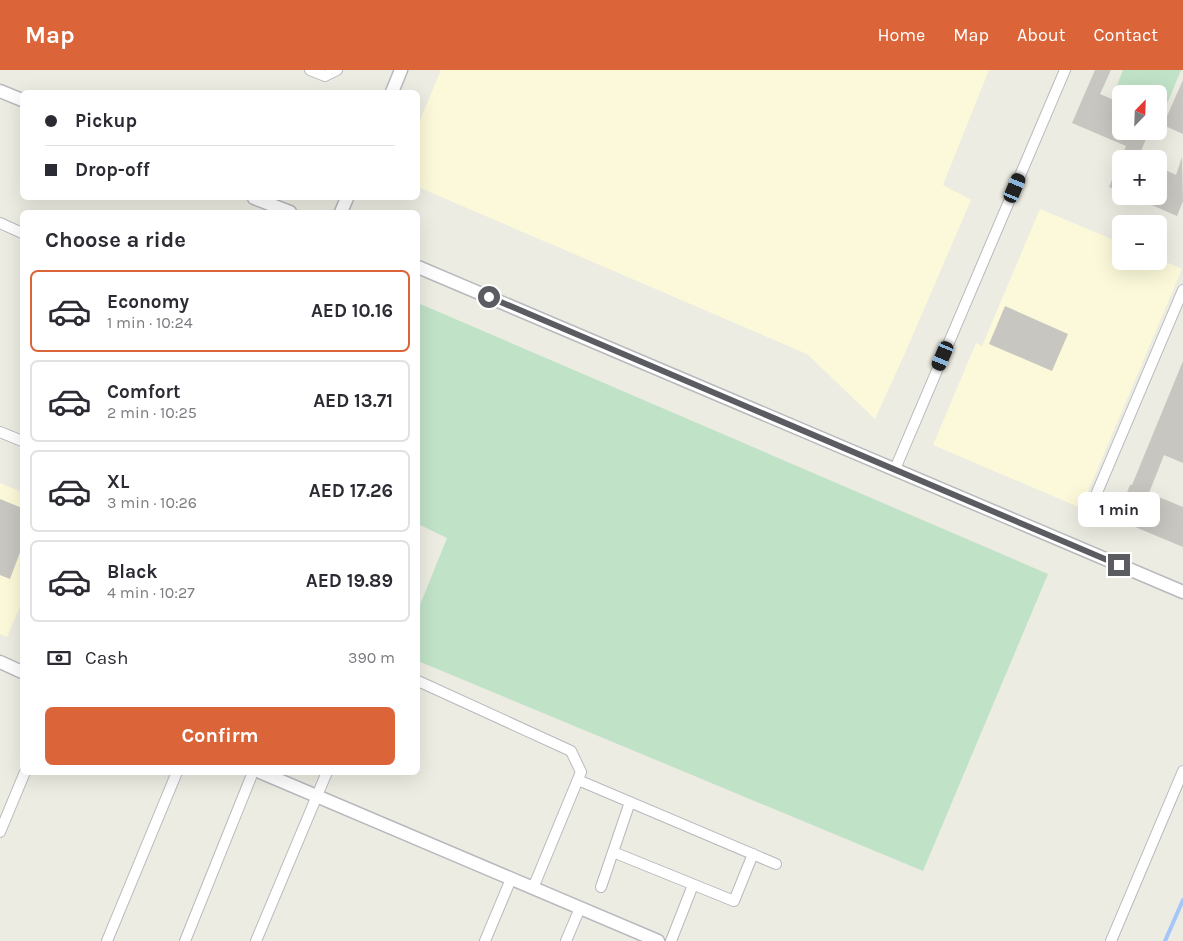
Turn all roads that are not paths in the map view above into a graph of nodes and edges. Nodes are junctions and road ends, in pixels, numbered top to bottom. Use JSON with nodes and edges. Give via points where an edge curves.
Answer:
{"nodes":[{"id":1,"x":310,"y":70,"type":"edge"},
{"id":2,"x":337,"y":70,"type":"edge"},
{"id":3,"x":401,"y":70,"type":"edge"},
{"id":4,"x":1065,"y":70,"type":"edge"},
{"id":5,"x":393,"y":90,"type":"edge"},
{"id":6,"x":0,"y":91,"type":"edge"},
{"id":7,"x":20,"y":99,"type":"edge"},
{"id":8,"x":259,"y":200,"type":"edge"},
{"id":9,"x":285,"y":210,"type":"edge"},
{"id":10,"x":0,"y":223,"type":"edge"},
{"id":11,"x":20,"y":232,"type":"edge"},
{"id":12,"x":420,"y":268,"type":"edge"},
{"id":13,"x":1183,"y":290,"type":"edge"},
{"id":14,"x":0,"y":432,"type":"edge"},
{"id":15,"x":20,"y":440,"type":"edge"},
{"id":16,"x":895,"y":469,"type":"junction"},
{"id":17,"x":1090,"y":509,"type":"dead end"},
{"id":18,"x":1183,"y":592,"type":"edge"},
{"id":19,"x":0,"y":662,"type":"edge"},
{"id":20,"x":20,"y":671,"type":"edge"},
{"id":21,"x":420,"y":683,"type":"edge"},
{"id":22,"x":1183,"y":771,"type":"edge"},
{"id":23,"x":24,"y":775,"type":"edge"},
{"id":24,"x":176,"y":775,"type":"edge"},
{"id":25,"x":252,"y":775,"type":"edge"},
{"id":26,"x":267,"y":775,"type":"edge"},
{"id":27,"x":326,"y":775,"type":"edge"},
{"id":28,"x":578,"y":780,"type":"junction"},
{"id":29,"x":316,"y":797,"type":"junction"},
{"id":30,"x":630,"y":802,"type":"junction"},
{"id":31,"x":0,"y":832,"type":"edge"},
{"id":32,"x":613,"y":852,"type":"junction"},
{"id":33,"x":753,"y":854,"type":"junction"},
{"id":34,"x":776,"y":864,"type":"dead end"},
{"id":35,"x":511,"y":879,"type":"junction"},
{"id":36,"x":693,"y":885,"type":"junction"},
{"id":37,"x":601,"y":887,"type":"dead end"},
{"id":38,"x":532,"y":888,"type":"junction"},
{"id":39,"x":580,"y":908,"type":"junction"},
{"id":40,"x":107,"y":941,"type":"edge"},
{"id":41,"x":185,"y":941,"type":"edge"},
{"id":42,"x":256,"y":941,"type":"edge"},
{"id":43,"x":485,"y":941,"type":"edge"},
{"id":44,"x":566,"y":941,"type":"edge"},
{"id":45,"x":658,"y":941,"type":"edge"},
{"id":46,"x":671,"y":941,"type":"edge"},
{"id":47,"x":1111,"y":941,"type":"edge"}],
"edges":[{"from":1,"to":2,"type":"street","via":[[325,76]]},
{"from":3,"to":5,"type":"street"},
{"from":4,"to":16,"type":"street"},
{"from":6,"to":7,"type":"street"},
{"from":8,"to":9,"type":"street"},
{"from":10,"to":11,"type":"street"},
{"from":12,"to":16,"type":"street"},
{"from":13,"to":17,"type":"street"},
{"from":14,"to":15,"type":"street"},
{"from":16,"to":18,"type":"street"},
{"from":19,"to":20,"type":"street"},
{"from":21,"to":28,"type":"street","via":[[571,751],[581,772]]},
{"from":22,"to":47,"type":"street"},
{"from":23,"to":31,"type":"street"},
{"from":24,"to":40,"type":"street"},
{"from":25,"to":41,"type":"street"},
{"from":26,"to":29,"type":"street"},
{"from":27,"to":29,"type":"street"},
{"from":28,"to":30,"type":"street"},
{"from":28,"to":38,"type":"street"},
{"from":29,"to":35,"type":"street"},
{"from":29,"to":42,"type":"street"},
{"from":30,"to":32,"type":"street"},
{"from":30,"to":33,"type":"street"},
{"from":32,"to":36,"type":"street"},
{"from":32,"to":37,"type":"street"},
{"from":33,"to":34,"type":"street"},
{"from":33,"to":36,"type":"street","via":[[734,901]]},
{"from":35,"to":38,"type":"street"},
{"from":35,"to":43,"type":"street"},
{"from":36,"to":46,"type":"street"},
{"from":38,"to":39,"type":"street"},
{"from":39,"to":44,"type":"street"},
{"from":39,"to":45,"type":"street"}]}
